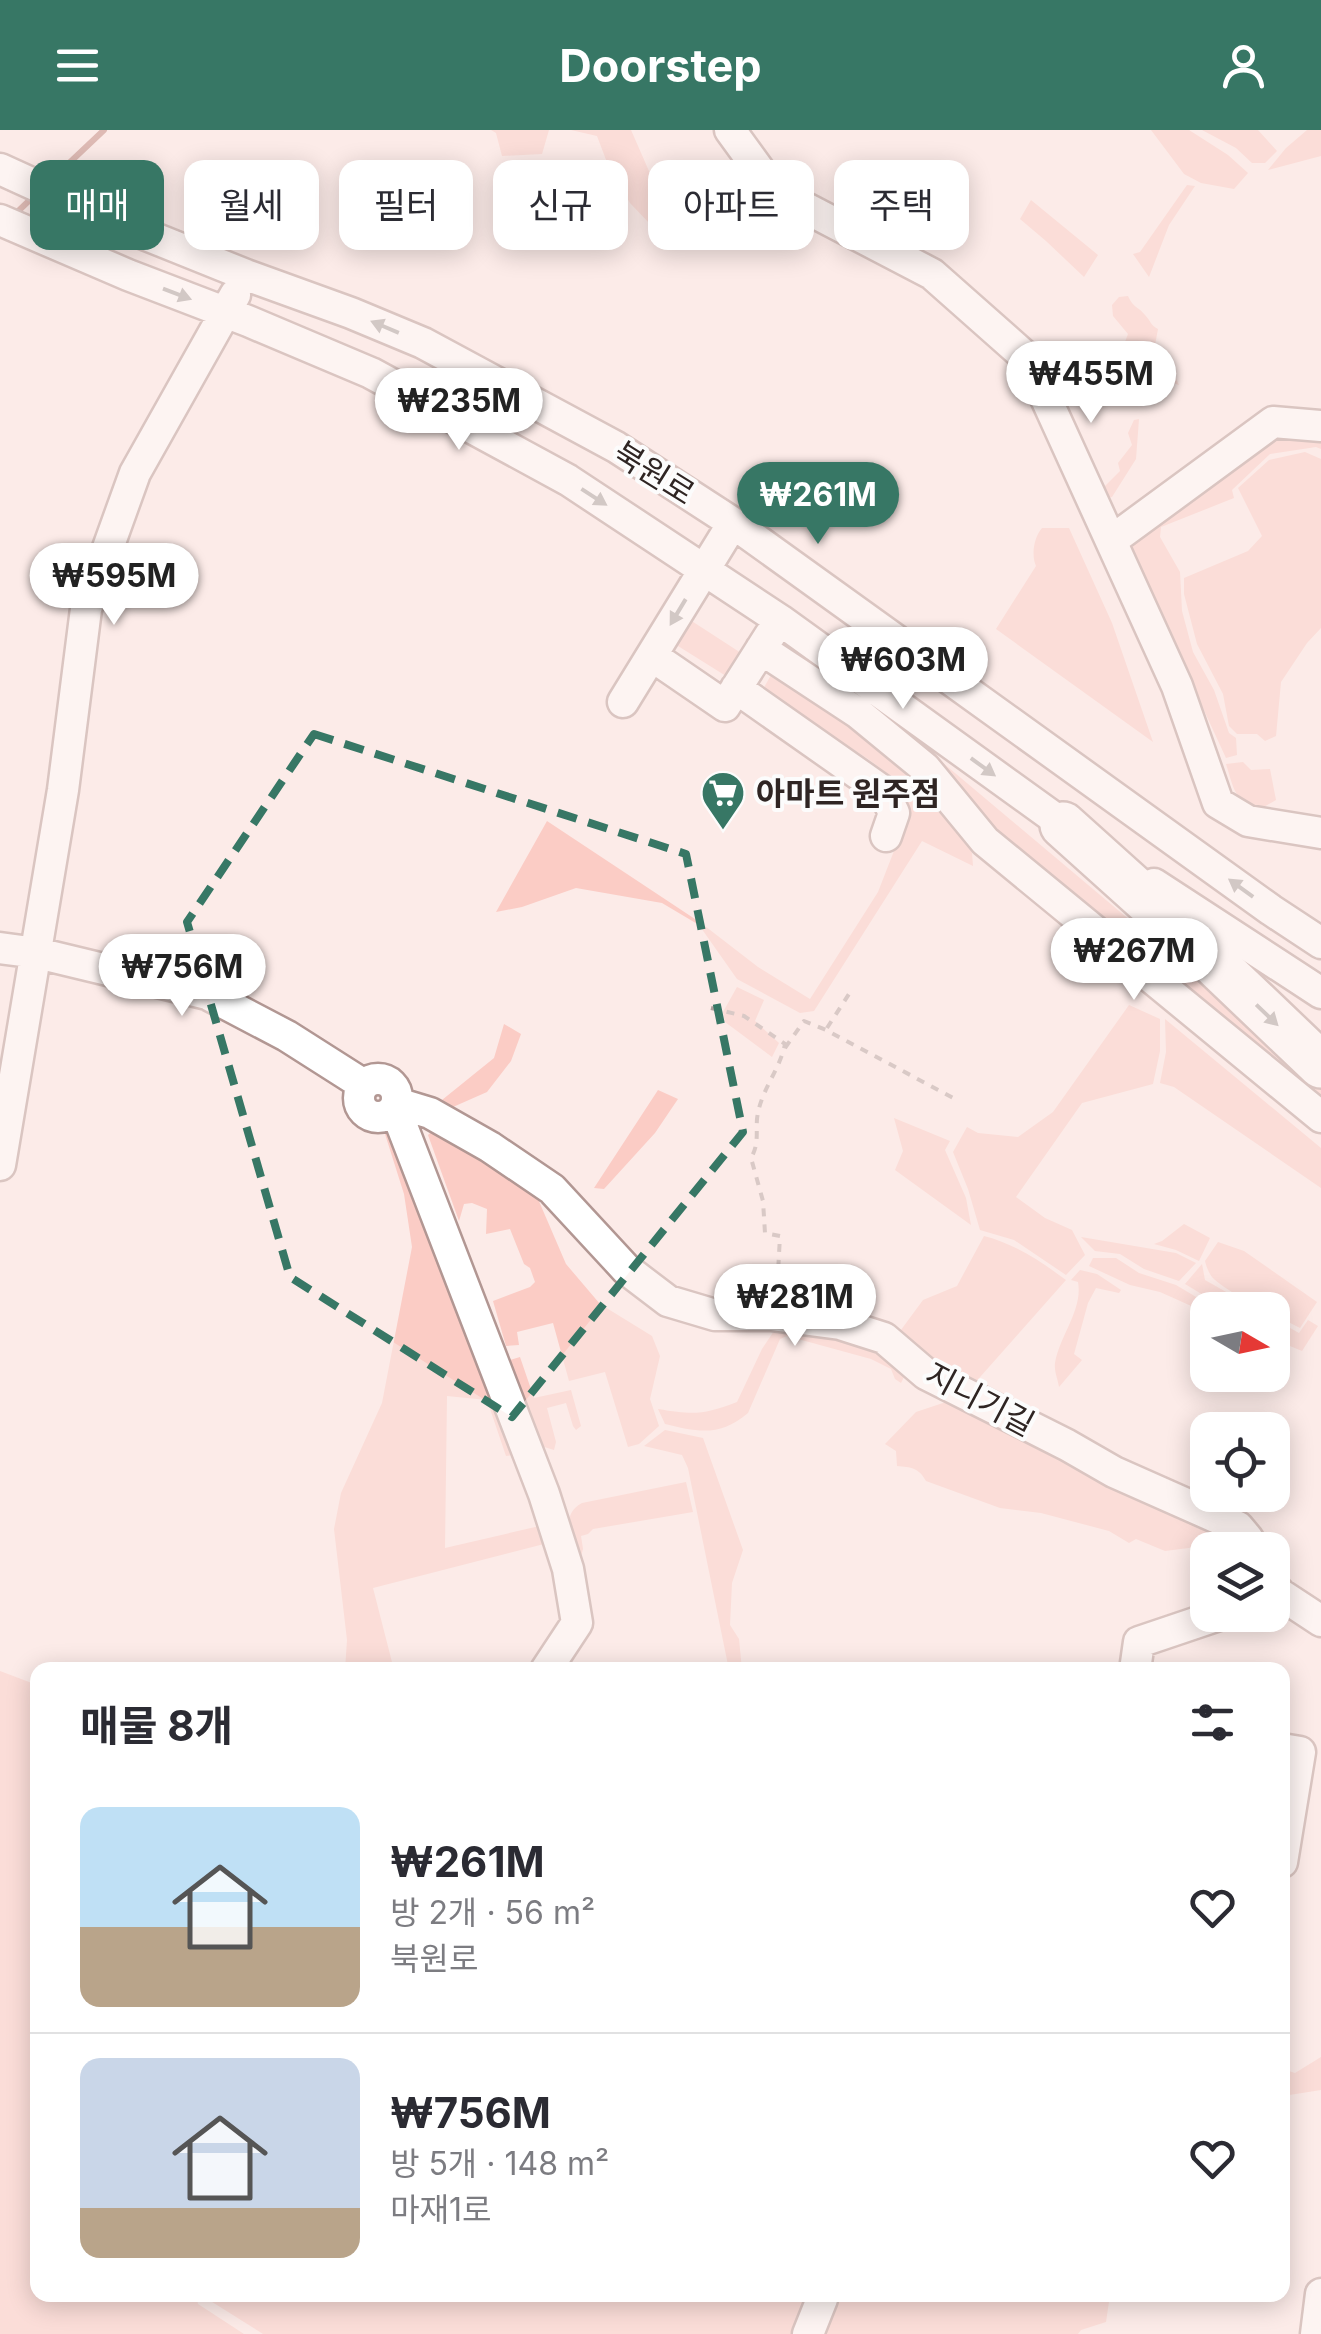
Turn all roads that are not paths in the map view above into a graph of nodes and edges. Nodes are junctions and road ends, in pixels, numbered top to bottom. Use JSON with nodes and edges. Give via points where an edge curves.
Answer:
{"nodes":[{"id":1,"x":730,"y":130,"type":"edge"},
{"id":2,"x":0,"y":169,"type":"edge"},
{"id":3,"x":0,"y":220,"type":"edge"},
{"id":4,"x":246,"y":275,"type":"junction"},
{"id":5,"x":226,"y":312,"type":"junction"},
{"id":6,"x":1321,"y":426,"type":"edge"},
{"id":7,"x":733,"y":523,"type":"junction"},
{"id":8,"x":1111,"y":542,"type":"junction"},
{"id":9,"x":704,"y":568,"type":"junction"},
{"id":10,"x":780,"y":620,"type":"junction"},
{"id":11,"x":761,"y":649,"type":"junction"},
{"id":12,"x":652,"y":656,"type":"junction"},
{"id":13,"x":746,"y":696,"type":"junction"},
{"id":14,"x":622,"y":702,"type":"dead end"},
{"id":15,"x":1062,"y":824,"type":"junction"},
{"id":16,"x":1321,"y":834,"type":"edge"},
{"id":17,"x":886,"y":836,"type":"dead end"},
{"id":18,"x":1321,"y":943,"type":"edge"},
{"id":19,"x":0,"y":948,"type":"edge"},
{"id":20,"x":36,"y":953,"type":"junction"},
{"id":21,"x":1321,"y":993,"type":"edge"},
{"id":22,"x":1321,"y":1065,"type":"edge"},
{"id":23,"x":396,"y":1106,"type":"junction"},
{"id":24,"x":1321,"y":1118,"type":"edge"},
{"id":25,"x":0,"y":1165,"type":"edge"},
{"id":26,"x":1242,"y":1532,"type":"edge"},
{"id":27,"x":1290,"y":1601,"type":"edge"},
{"id":28,"x":1321,"y":1621,"type":"edge"},
{"id":29,"x":1190,"y":1625,"type":"edge"},
{"id":30,"x":551,"y":1662,"type":"edge"},
{"id":31,"x":1135,"y":1662,"type":"edge"},
{"id":32,"x":1290,"y":1750,"type":"edge"},
{"id":33,"x":1290,"y":1813,"type":"edge"},
{"id":34,"x":1321,"y":2294,"type":"edge"},
{"id":35,"x":821,"y":2302,"type":"edge"},
{"id":36,"x":808,"y":2334,"type":"edge"},
{"id":37,"x":1316,"y":2334,"type":"edge"}],
"edges":[{"from":1,"to":8,"type":"street","via":[[776,192],[932,274],[1028,360]]},
{"from":2,"to":4,"type":"street","name":"북원로"},
{"from":3,"to":5,"type":"street","name":"북원로","one_way":true},
{"from":4,"to":5,"type":"street"},
{"from":7,"to":4,"type":"street","name":"북원로","one_way":true,"via":[[616,448],[423,343]]},
{"from":5,"to":9,"type":"street","name":"북원로","one_way":true,"via":[[371,373],[499,441]]},
{"from":5,"to":20,"type":"street","via":[[135,473],[86,609]]},
{"from":6,"to":8,"type":"street","via":[[1273,422]]},
{"from":7,"to":9,"type":"street"},
{"from":18,"to":7,"type":"street","name":"북원로","one_way":true},
{"from":8,"to":16,"type":"street","via":[[1178,686],[1218,804],[1248,821]]},
{"from":9,"to":10,"type":"street","name":"북원로"},
{"from":9,"to":12,"type":"street","one_way":true},
{"from":10,"to":11,"type":"street"},
{"from":10,"to":15,"type":"street","name":"북원로","one_way":true},
{"from":11,"to":13,"type":"street"},
{"from":11,"to":24,"type":"street","via":[[925,768],[986,841]]},
{"from":12,"to":13,"type":"street","via":[[725,706]]},
{"from":12,"to":14,"type":"street"},
{"from":13,"to":17,"type":"street","via":[[884,792],[894,813]]},
{"from":15,"to":21,"type":"street","name":"북원로"},
{"from":15,"to":22,"type":"highway","one_way":true},
{"from":19,"to":20,"type":"street"},
{"from":20,"to":23,"type":"street","name":"지니기길","via":[[207,994],[364,1085],[387,1081],[396,1090]]},
{"from":20,"to":25,"type":"street"},
{"from":23,"to":26,"type":"street","name":"지니기길","via":[[430,1113],[552,1189],[626,1269],[668,1301],[715,1315],[840,1324],[884,1338],[926,1374]]},
{"from":23,"to":30,"type":"street","via":[[568,1569],[578,1622]]},
{"from":27,"to":28,"type":"street"},
{"from":29,"to":31,"type":"street","via":[[1139,1642]]},
{"from":32,"to":33,"type":"street","via":[[1300,1752]]},
{"from":34,"to":37,"type":"street"},
{"from":35,"to":36,"type":"street"}]}
